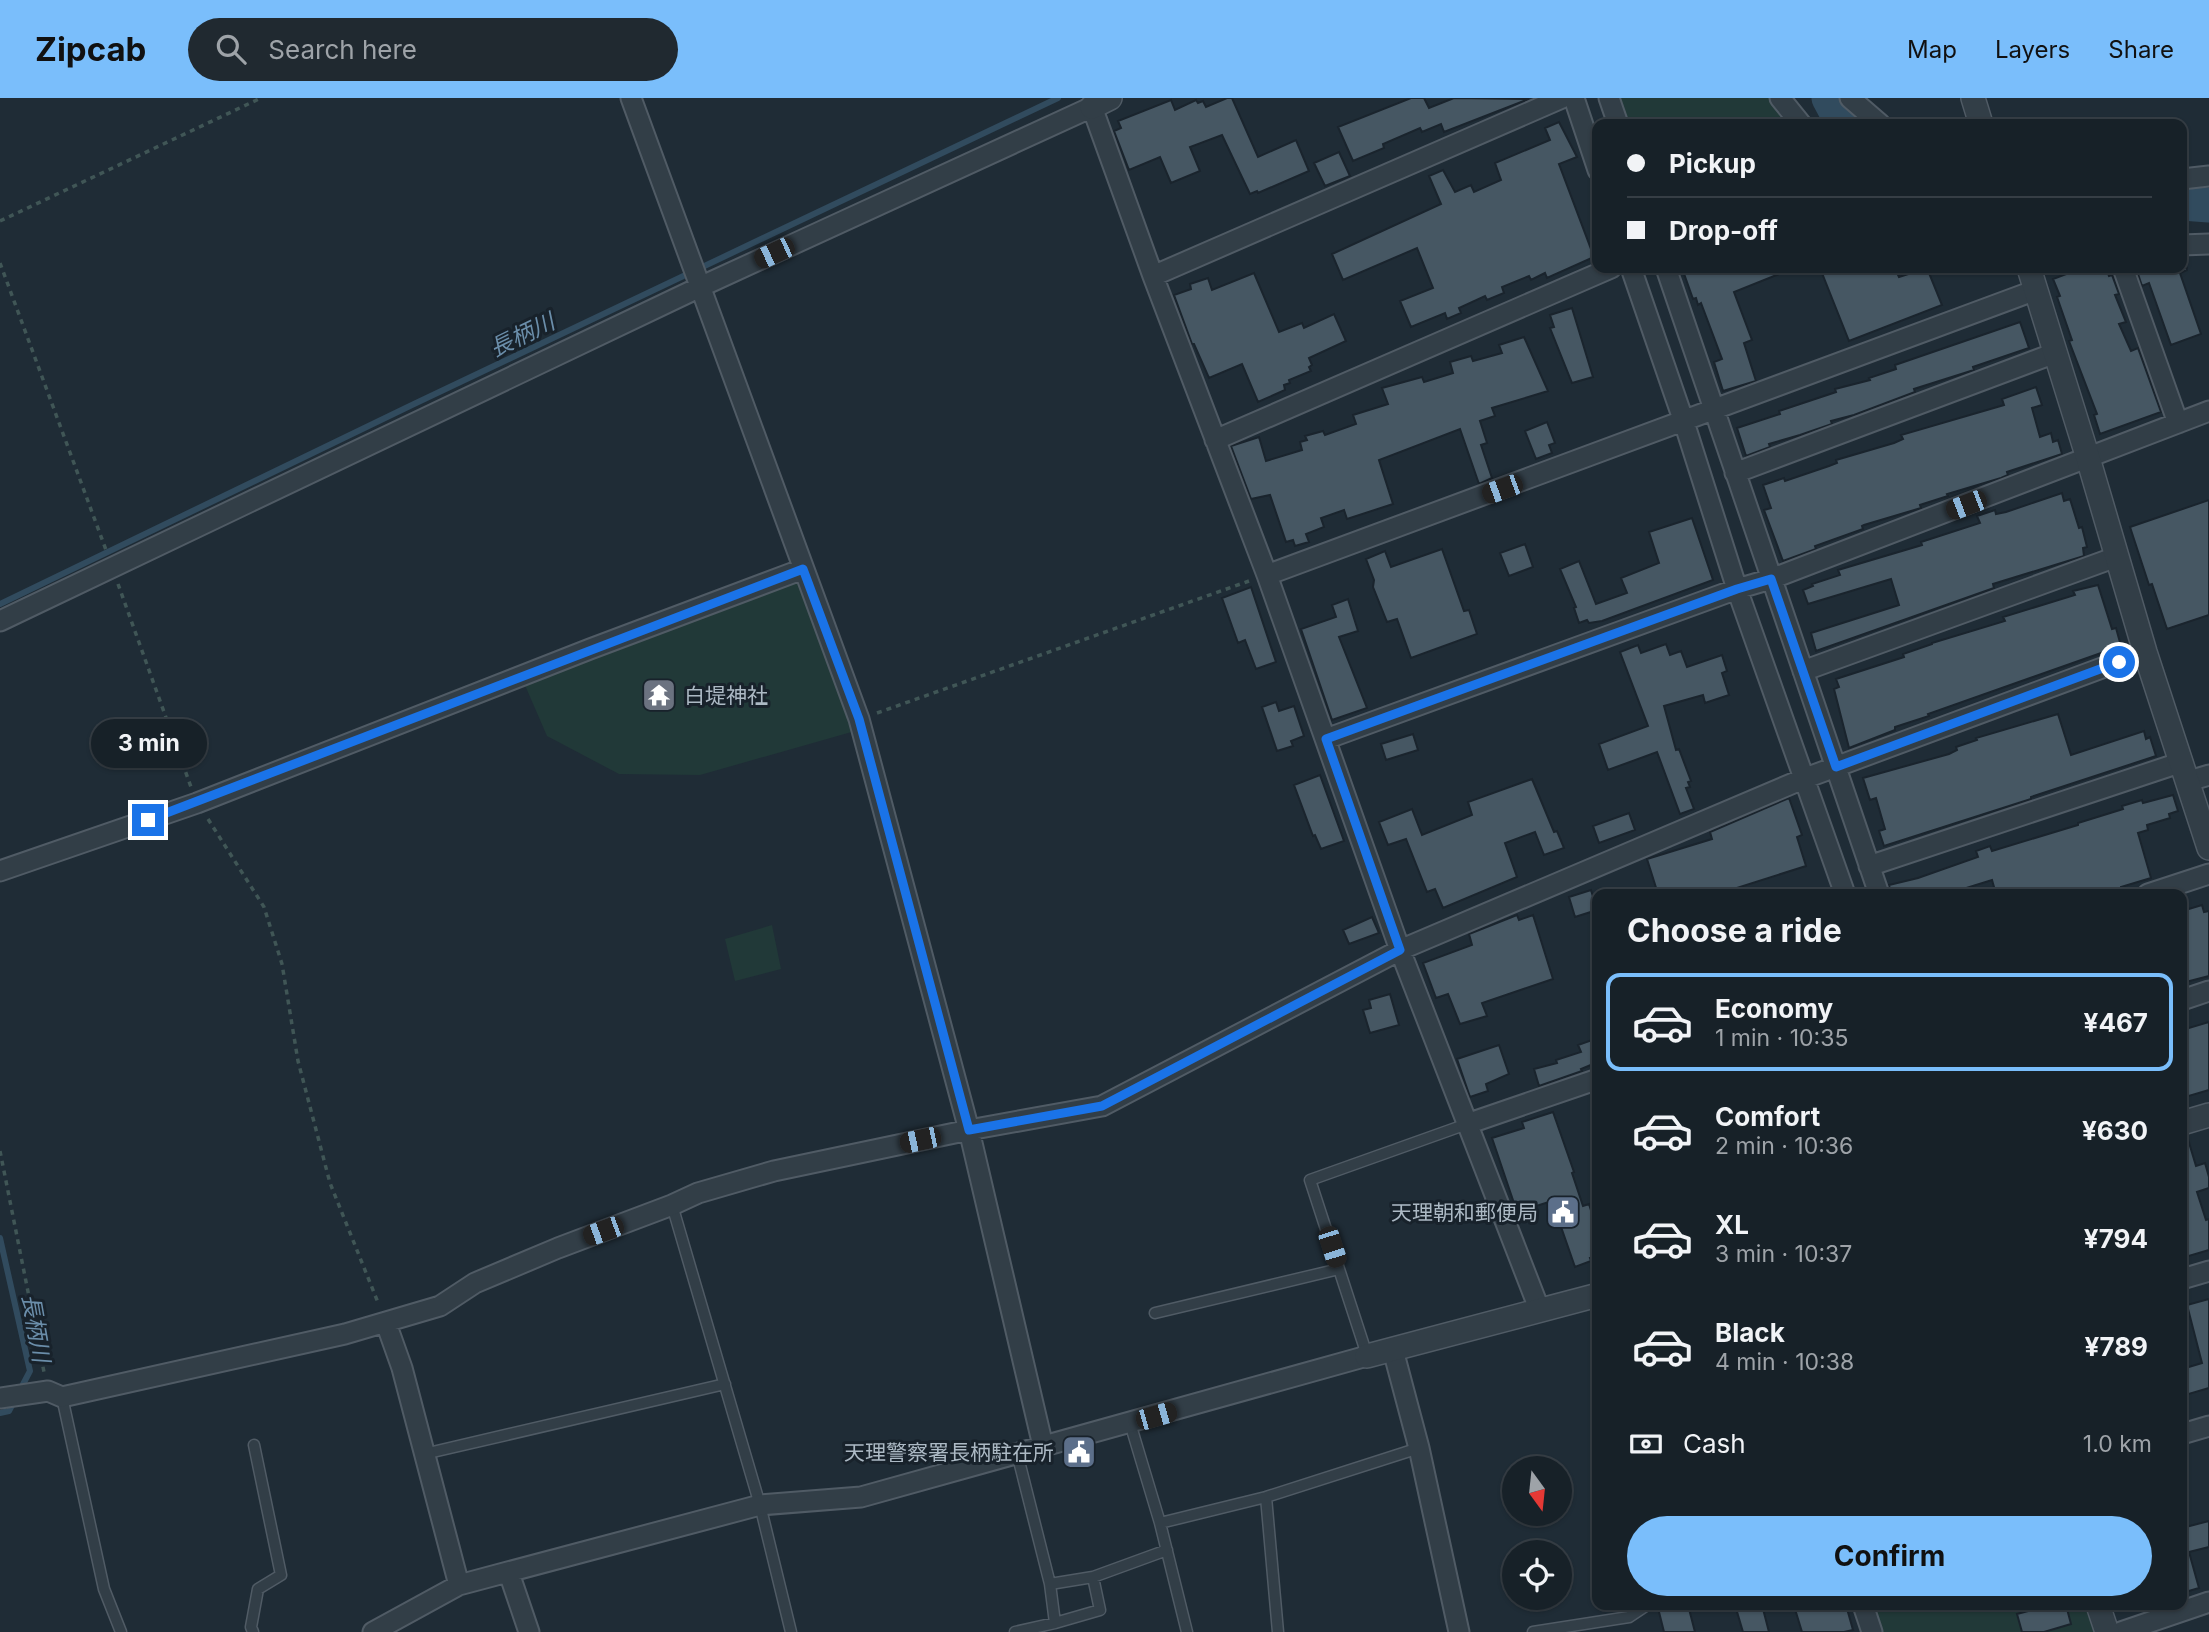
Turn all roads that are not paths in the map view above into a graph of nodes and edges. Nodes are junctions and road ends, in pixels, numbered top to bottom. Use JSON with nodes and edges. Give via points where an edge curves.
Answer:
{"nodes":[{"id":1,"x":631,"y":98,"type":"edge"},
{"id":2,"x":1562,"y":98,"type":"edge"},
{"id":3,"x":1574,"y":98,"type":"edge"},
{"id":4,"x":1609,"y":98,"type":"edge"},
{"id":5,"x":1780,"y":98,"type":"edge"},
{"id":6,"x":1850,"y":98,"type":"edge"},
{"id":7,"x":1973,"y":98,"type":"edge"},
{"id":8,"x":1101,"y":102,"type":"edge"},
{"id":9,"x":1616,"y":119,"type":"edge"},
{"id":10,"x":1797,"y":119,"type":"edge"},
{"id":11,"x":1874,"y":119,"type":"edge"},
{"id":12,"x":1980,"y":119,"type":"edge"},
{"id":13,"x":1592,"y":152,"type":"edge"},
{"id":14,"x":2209,"y":176,"type":"edge"},
{"id":15,"x":2187,"y":178,"type":"edge"},
{"id":16,"x":2209,"y":244,"type":"edge"},
{"id":17,"x":2187,"y":245,"type":"edge"},
{"id":18,"x":1599,"y":273,"type":"edge"},
{"id":19,"x":1633,"y":273,"type":"edge"},
{"id":20,"x":1669,"y":273,"type":"edge"},
{"id":21,"x":2031,"y":273,"type":"edge"},
{"id":22,"x":2125,"y":273,"type":"edge"},
{"id":23,"x":1153,"y":275,"type":"junction"},
{"id":24,"x":700,"y":287,"type":"junction"},
{"id":25,"x":2036,"y":290,"type":"junction"},
{"id":26,"x":2055,"y":353,"type":"junction"},
{"id":27,"x":1714,"y":411,"type":"junction"},
{"id":28,"x":2209,"y":411,"type":"edge"},
{"id":29,"x":1684,"y":422,"type":"junction"},
{"id":30,"x":2178,"y":423,"type":"junction"},
{"id":31,"x":1215,"y":440,"type":"junction"},
{"id":32,"x":2088,"y":458,"type":"junction"},
{"id":33,"x":1735,"y":473,"type":"junction"},
{"id":34,"x":2116,"y":557,"type":"junction"},
{"id":35,"x":803,"y":569,"type":"junction"},
{"id":36,"x":1268,"y":575,"type":"junction"},
{"id":37,"x":1771,"y":579,"type":"junction"},
{"id":38,"x":1737,"y":589,"type":"junction"},
{"id":39,"x":0,"y":621,"type":"edge"},
{"id":40,"x":2144,"y":652,"type":"junction"},
{"id":41,"x":1802,"y":671,"type":"junction"},
{"id":42,"x":1326,"y":739,"type":"junction"},
{"id":43,"x":1836,"y":767,"type":"junction"},
{"id":44,"x":2193,"y":773,"type":"edge"},
{"id":45,"x":1803,"y":779,"type":"junction"},
{"id":46,"x":2209,"y":848,"type":"edge"},
{"id":47,"x":1869,"y":866,"type":"junction"},
{"id":48,"x":0,"y":871,"type":"edge"},
{"id":49,"x":2209,"y":874,"type":"edge"},
{"id":50,"x":1843,"y":889,"type":"edge"},
{"id":51,"x":1877,"y":889,"type":"edge"},
{"id":52,"x":2163,"y":889,"type":"edge"},
{"id":53,"x":1400,"y":950,"type":"junction"},
{"id":54,"x":2209,"y":991,"type":"edge"},
{"id":55,"x":2187,"y":998,"type":"edge"},
{"id":56,"x":1592,"y":1081,"type":"edge"},
{"id":57,"x":2209,"y":1115,"type":"edge"},
{"id":58,"x":2187,"y":1122,"type":"edge"},
{"id":59,"x":1467,"y":1124,"type":"junction"},
{"id":60,"x":969,"y":1130,"type":"junction"},
{"id":61,"x":672,"y":1205,"type":"junction"},
{"id":62,"x":1339,"y":1269,"type":"junction"},
{"id":63,"x":2209,"y":1271,"type":"edge"},
{"id":64,"x":2187,"y":1278,"type":"edge"},
{"id":65,"x":1592,"y":1297,"type":"edge"},
{"id":66,"x":1540,"y":1311,"type":"junction"},
{"id":67,"x":1155,"y":1313,"type":"dead end"},
{"id":68,"x":386,"y":1323,"type":"junction"},
{"id":69,"x":1393,"y":1350,"type":"junction"},
{"id":70,"x":1367,"y":1356,"type":"junction"},
{"id":71,"x":725,"y":1384,"type":"junction"},
{"id":72,"x":55,"y":1394,"type":"junction"},
{"id":73,"x":0,"y":1398,"type":"edge"},
{"id":74,"x":1130,"y":1423,"type":"junction"},
{"id":75,"x":2209,"y":1426,"type":"edge"},
{"id":76,"x":2187,"y":1433,"type":"edge"},
{"id":77,"x":254,"y":1446,"type":"dead end"},
{"id":78,"x":1043,"y":1446,"type":"junction"},
{"id":79,"x":1419,"y":1448,"type":"junction"},
{"id":80,"x":1017,"y":1453,"type":"junction"},
{"id":81,"x":424,"y":1454,"type":"junction"},
{"id":82,"x":1266,"y":1497,"type":"junction"},
{"id":83,"x":760,"y":1505,"type":"junction"},
{"id":84,"x":1160,"y":1523,"type":"junction"},
{"id":85,"x":1167,"y":1550,"type":"junction"},
{"id":86,"x":509,"y":1573,"type":"junction"},
{"id":87,"x":1093,"y":1577,"type":"junction"},
{"id":88,"x":1049,"y":1584,"type":"junction"},
{"id":89,"x":459,"y":1585,"type":"junction"},
{"id":90,"x":2209,"y":1602,"type":"edge"},
{"id":91,"x":1640,"y":1610,"type":"edge"},
{"id":92,"x":1865,"y":1610,"type":"edge"},
{"id":93,"x":2100,"y":1610,"type":"edge"},
{"id":94,"x":2186,"y":1610,"type":"edge"},
{"id":95,"x":2187,"y":1610,"type":"edge"},
{"id":96,"x":1055,"y":1623,"type":"junction"},
{"id":97,"x":121,"y":1632,"type":"edge"},
{"id":98,"x":253,"y":1632,"type":"edge"},
{"id":99,"x":373,"y":1632,"type":"edge"},
{"id":100,"x":529,"y":1632,"type":"edge"},
{"id":101,"x":791,"y":1632,"type":"edge"},
{"id":102,"x":1015,"y":1632,"type":"edge"},
{"id":103,"x":1187,"y":1632,"type":"edge"},
{"id":104,"x":1278,"y":1632,"type":"edge"},
{"id":105,"x":1459,"y":1632,"type":"edge"},
{"id":106,"x":1534,"y":1632,"type":"edge"},
{"id":107,"x":1872,"y":1632,"type":"edge"},
{"id":108,"x":2107,"y":1632,"type":"edge"},
{"id":109,"x":2121,"y":1632,"type":"edge"}],
"edges":[{"from":1,"to":24,"type":"street"},
{"from":2,"to":23,"type":"street"},
{"from":3,"to":13,"type":"street"},
{"from":4,"to":9,"type":"street"},
{"from":5,"to":10,"type":"street"},
{"from":6,"to":11,"type":"street"},
{"from":7,"to":12,"type":"street"},
{"from":8,"to":23,"type":"street"},
{"from":8,"to":24,"type":"street"},
{"from":14,"to":15,"type":"street"},
{"from":16,"to":17,"type":"street"},
{"from":18,"to":31,"type":"street"},
{"from":19,"to":29,"type":"street"},
{"from":20,"to":27,"type":"street"},
{"from":21,"to":25,"type":"street"},
{"from":22,"to":30,"type":"street"},
{"from":23,"to":31,"type":"street"},
{"from":24,"to":35,"type":"street"},
{"from":24,"to":39,"type":"street"},
{"from":25,"to":26,"type":"street"},
{"from":25,"to":27,"type":"street"},
{"from":26,"to":32,"type":"street"},
{"from":26,"to":33,"type":"street"},
{"from":27,"to":29,"type":"street"},
{"from":27,"to":33,"type":"street"},
{"from":28,"to":30,"type":"street"},
{"from":29,"to":36,"type":"street"},
{"from":29,"to":38,"type":"street"},
{"from":30,"to":32,"type":"street"},
{"from":31,"to":36,"type":"street"},
{"from":32,"to":34,"type":"street"},
{"from":32,"to":37,"type":"street"},
{"from":33,"to":37,"type":"street"},
{"from":34,"to":40,"type":"street"},
{"from":34,"to":41,"type":"street"},
{"from":35,"to":48,"type":"street","via":[[197,803]]},
{"from":35,"to":60,"type":"street","via":[[859,719]]},
{"from":36,"to":42,"type":"street"},
{"from":37,"to":38,"type":"street"},
{"from":37,"to":41,"type":"street"},
{"from":38,"to":42,"type":"street"},
{"from":38,"to":45,"type":"street"},
{"from":40,"to":43,"type":"street"},
{"from":40,"to":44,"type":"street"},
{"from":41,"to":43,"type":"street"},
{"from":42,"to":53,"type":"street"},
{"from":43,"to":45,"type":"street"},
{"from":43,"to":47,"type":"street"},
{"from":44,"to":46,"type":"street"},
{"from":44,"to":47,"type":"street"},
{"from":45,"to":50,"type":"street"},
{"from":45,"to":53,"type":"street"},
{"from":47,"to":51,"type":"street"},
{"from":49,"to":52,"type":"street"},
{"from":53,"to":59,"type":"street"},
{"from":53,"to":60,"type":"street","via":[[1102,1106]]},
{"from":54,"to":55,"type":"street"},
{"from":56,"to":59,"type":"street"},
{"from":57,"to":58,"type":"street"},
{"from":59,"to":62,"type":"lane","via":[[1310,1180]]},
{"from":59,"to":66,"type":"street"},
{"from":60,"to":61,"type":"street","via":[[774,1171]]},
{"from":60,"to":78,"type":"street"},
{"from":61,"to":68,"type":"street","via":[[475,1283],[440,1306]]},
{"from":61,"to":71,"type":"lane"},
{"from":62,"to":67,"type":"lane"},
{"from":62,"to":70,"type":"lane"},
{"from":63,"to":64,"type":"street"},
{"from":65,"to":66,"type":"street"},
{"from":66,"to":69,"type":"street"},
{"from":68,"to":72,"type":"street"},
{"from":68,"to":81,"type":"street"},
{"from":69,"to":70,"type":"street"},
{"from":69,"to":79,"type":"street"},
{"from":70,"to":74,"type":"street"},
{"from":71,"to":81,"type":"lane"},
{"from":71,"to":83,"type":"lane"},
{"from":72,"to":73,"type":"street"},
{"from":72,"to":97,"type":"lane","via":[[104,1589]]},
{"from":74,"to":78,"type":"street"},
{"from":74,"to":84,"type":"lane"},
{"from":75,"to":76,"type":"street"},
{"from":77,"to":98,"type":"lane","via":[[281,1575],[258,1589]]},
{"from":78,"to":80,"type":"street"},
{"from":79,"to":82,"type":"lane"},
{"from":79,"to":105,"type":"street"},
{"from":80,"to":83,"type":"street","via":[[861,1497]]},
{"from":80,"to":88,"type":"lane"},
{"from":81,"to":89,"type":"street"},
{"from":82,"to":84,"type":"lane"},
{"from":82,"to":104,"type":"lane"},
{"from":83,"to":86,"type":"street"},
{"from":83,"to":101,"type":"lane"},
{"from":84,"to":85,"type":"lane"},
{"from":85,"to":87,"type":"lane"},
{"from":85,"to":103,"type":"lane"},
{"from":86,"to":89,"type":"street"},
{"from":86,"to":100,"type":"street"},
{"from":87,"to":88,"type":"lane"},
{"from":87,"to":96,"type":"lane","via":[[1100,1610]]},
{"from":88,"to":96,"type":"lane"},
{"from":89,"to":99,"type":"street"},
{"from":90,"to":95,"type":"street"},
{"from":91,"to":106,"type":"lane","via":[[1629,1617]]},
{"from":92,"to":107,"type":"street"},
{"from":93,"to":108,"type":"street"},
{"from":94,"to":109,"type":"street"},
{"from":96,"to":102,"type":"lane"}]}
